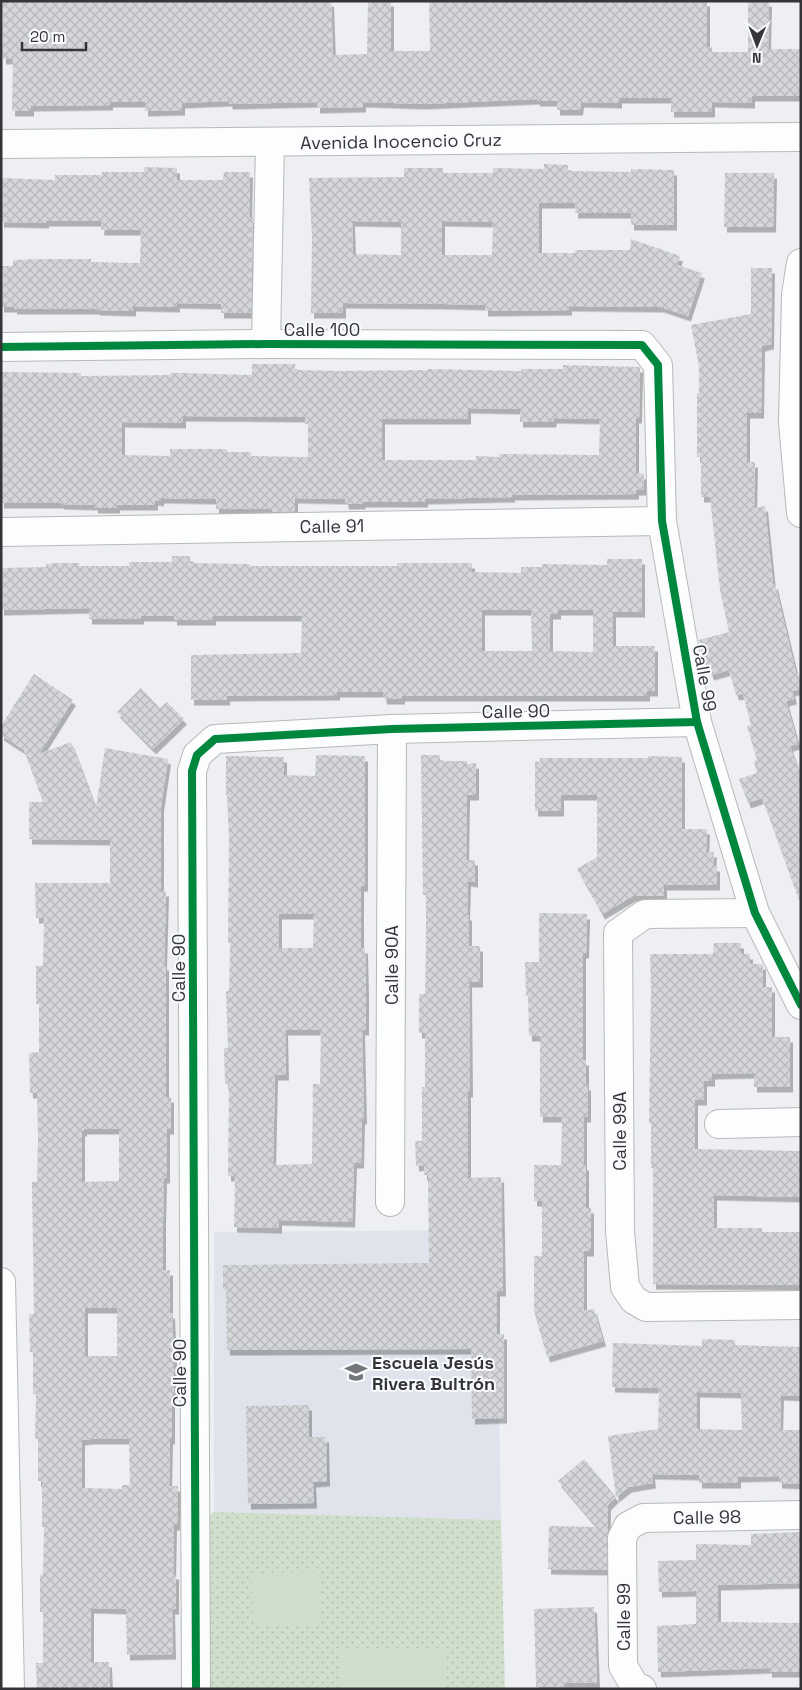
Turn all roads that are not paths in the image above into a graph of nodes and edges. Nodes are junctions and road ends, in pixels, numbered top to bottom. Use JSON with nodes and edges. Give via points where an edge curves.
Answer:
{"nodes":[{"id":1,"x":801,"y":137,"type":"edge"},
{"id":2,"x":270,"y":143,"type":"junction"},
{"id":3,"x":1,"y":144,"type":"edge"},
{"id":4,"x":801,"y":263,"type":"edge"},
{"id":5,"x":266,"y":344,"type":"junction"},
{"id":6,"x":642,"y":345,"type":"joint"},
{"id":7,"x":1,"y":347,"type":"edge"},
{"id":8,"x":801,"y":513,"type":"edge"},
{"id":9,"x":662,"y":521,"type":"junction"},
{"id":10,"x":1,"y":532,"type":"edge"},
{"id":11,"x":697,"y":722,"type":"junction"},
{"id":12,"x":392,"y":728,"type":"junction"},
{"id":13,"x":755,"y":913,"type":"junction"},
{"id":14,"x":801,"y":1005,"type":"edge"},
{"id":15,"x":801,"y":1122,"type":"edge"},
{"id":16,"x":719,"y":1124,"type":"dead end"},
{"id":17,"x":390,"y":1202,"type":"dead end"},
{"id":18,"x":1,"y":1282,"type":"edge"},
{"id":19,"x":801,"y":1305,"type":"edge"},
{"id":20,"x":801,"y":1515,"type":"edge"},
{"id":21,"x":622,"y":1538,"type":"joint"},
{"id":22,"x":10,"y":1689,"type":"edge"},
{"id":23,"x":196,"y":1689,"type":"edge"},
{"id":24,"x":642,"y":1689,"type":"edge"}],
"edges":[{"from":1,"to":2,"type":"street","name":"Avenida Inocencio Cruz"},
{"from":2,"to":3,"type":"street","name":"Avenida Inocencio Cruz"},
{"from":2,"to":5,"type":"street","name":"Calle 100"},
{"from":4,"to":8,"type":"street","via":[[796,295],[793,422]]},
{"from":5,"to":6,"type":"street","name":"Calle 100"},
{"from":5,"to":7,"type":"street","name":"Calle 100"},
{"from":6,"to":9,"type":"street","name":"Calle 99","via":[[658,365]]},
{"from":9,"to":10,"type":"street","name":"Calle 91"},
{"from":9,"to":11,"type":"street","name":"Calle 99"},
{"from":11,"to":12,"type":"street","name":"Calle 90"},
{"from":11,"to":13,"type":"street","name":"Calle 99"},
{"from":12,"to":17,"type":"street","name":"Calle 90A"},
{"from":12,"to":23,"type":"street","name":"Calle 90","via":[[215,739],[197,755],[192,771]]},
{"from":13,"to":14,"type":"street","name":"Calle 99"},
{"from":13,"to":19,"type":"street","name":"Calle 99A","via":[[645,914],[618,933],[620,1231],[625,1287],[634,1300],[646,1308]]},
{"from":15,"to":16,"type":"street"},
{"from":18,"to":22,"type":"street"},
{"from":20,"to":21,"type":"street","name":"Calle 98","via":[[643,1518],[628,1526]]},
{"from":21,"to":24,"type":"street","name":"Calle 99","via":[[623,1666],[634,1685]]}]}
